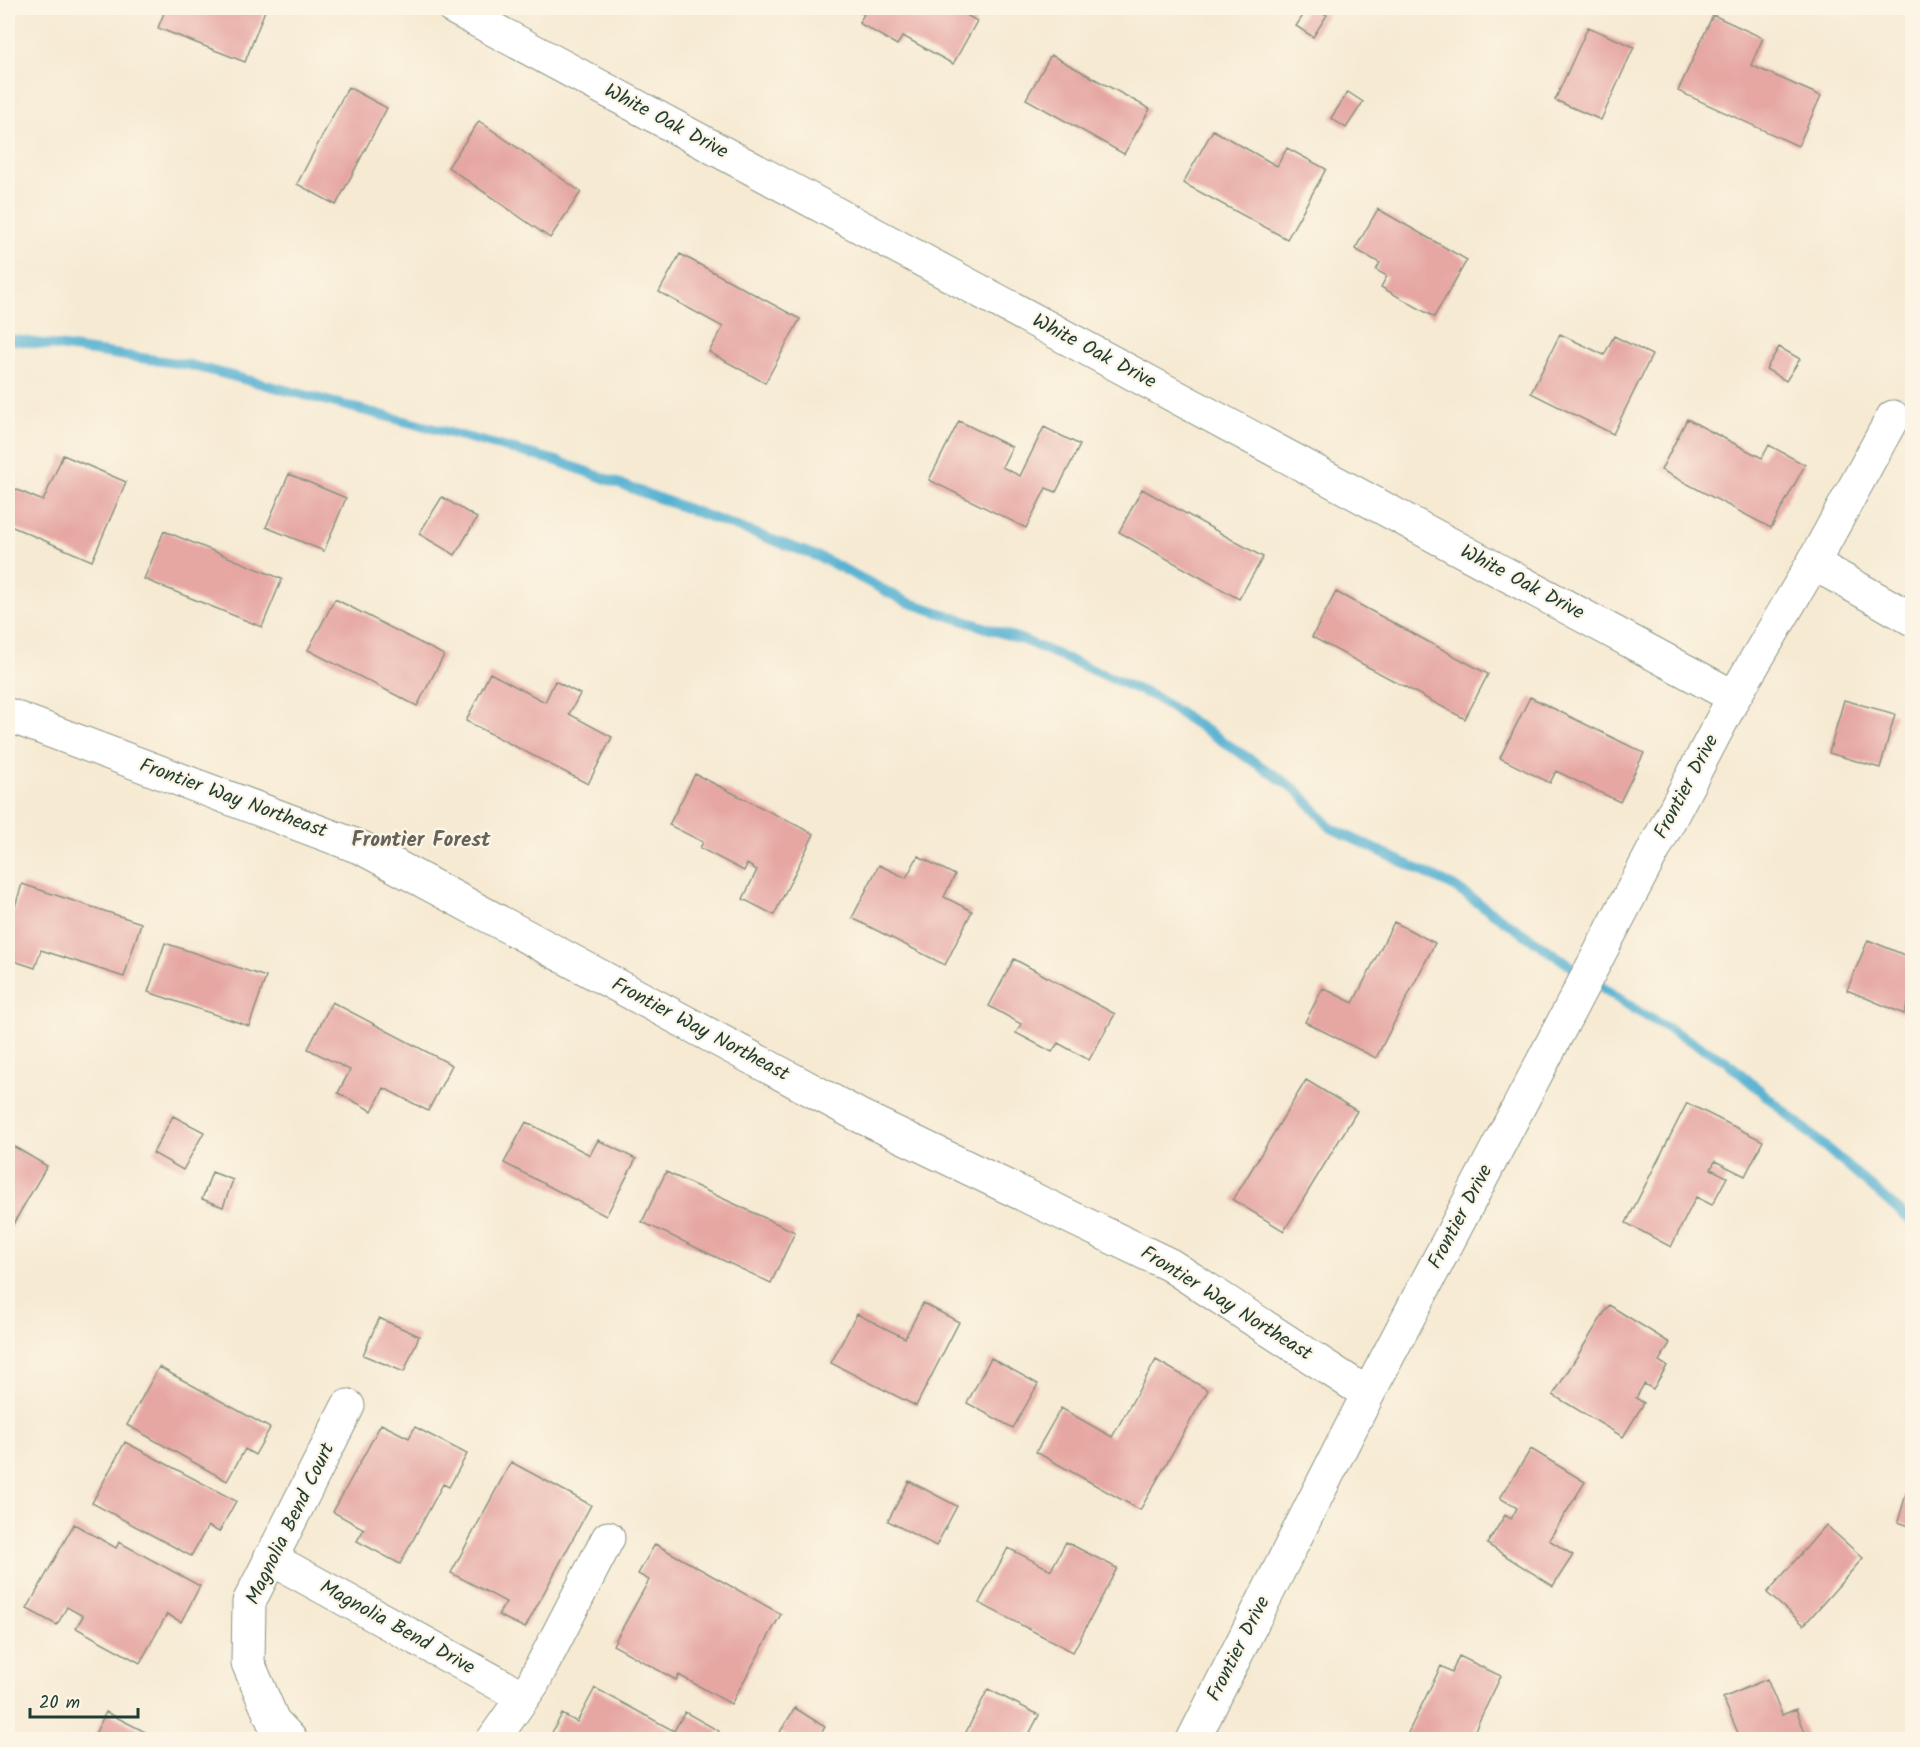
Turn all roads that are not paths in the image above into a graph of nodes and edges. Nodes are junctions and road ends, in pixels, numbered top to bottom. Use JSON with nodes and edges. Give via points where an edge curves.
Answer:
{"nodes":[{"id":1,"x":454,"y":8,"type":"edge"},
{"id":2,"x":1893,"y":417,"type":"dead end"},
{"id":3,"x":1813,"y":563,"type":"junction"},
{"id":4,"x":1912,"y":619,"type":"edge"},
{"id":5,"x":1734,"y":697,"type":"junction"},
{"id":6,"x":8,"y":715,"type":"edge"},
{"id":7,"x":1368,"y":1394,"type":"junction"},
{"id":8,"x":348,"y":1406,"type":"dead end"},
{"id":9,"x":608,"y":1538,"type":"dead end"},
{"id":10,"x":270,"y":1558,"type":"junction"},
{"id":11,"x":523,"y":1697,"type":"junction"},
{"id":12,"x":291,"y":1740,"type":"edge"},
{"id":13,"x":493,"y":1740,"type":"edge"},
{"id":14,"x":1193,"y":1740,"type":"edge"}],
"edges":[{"from":1,"to":5,"type":"street","name":"White Oak Drive"},
{"from":2,"to":3,"type":"street"},
{"from":3,"to":4,"type":"street"},
{"from":3,"to":5,"type":"street","name":"Frontier Drive"},
{"from":5,"to":7,"type":"street","name":"Frontier Drive"},
{"from":6,"to":7,"type":"street","name":"Frontier Way Northeast","via":[[363,848],[858,1115],[1170,1265]]},
{"from":7,"to":14,"type":"street","name":"Frontier Drive"},
{"from":8,"to":10,"type":"street","name":"Magnolia Bend Court"},
{"from":9,"to":11,"type":"street"},
{"from":10,"to":11,"type":"street","name":"Magnolia Bend Drive"},
{"from":10,"to":12,"type":"street","name":"Magnolia Bend Court","via":[[249,1602],[248,1663],[273,1721]]},
{"from":11,"to":13,"type":"street"}]}
